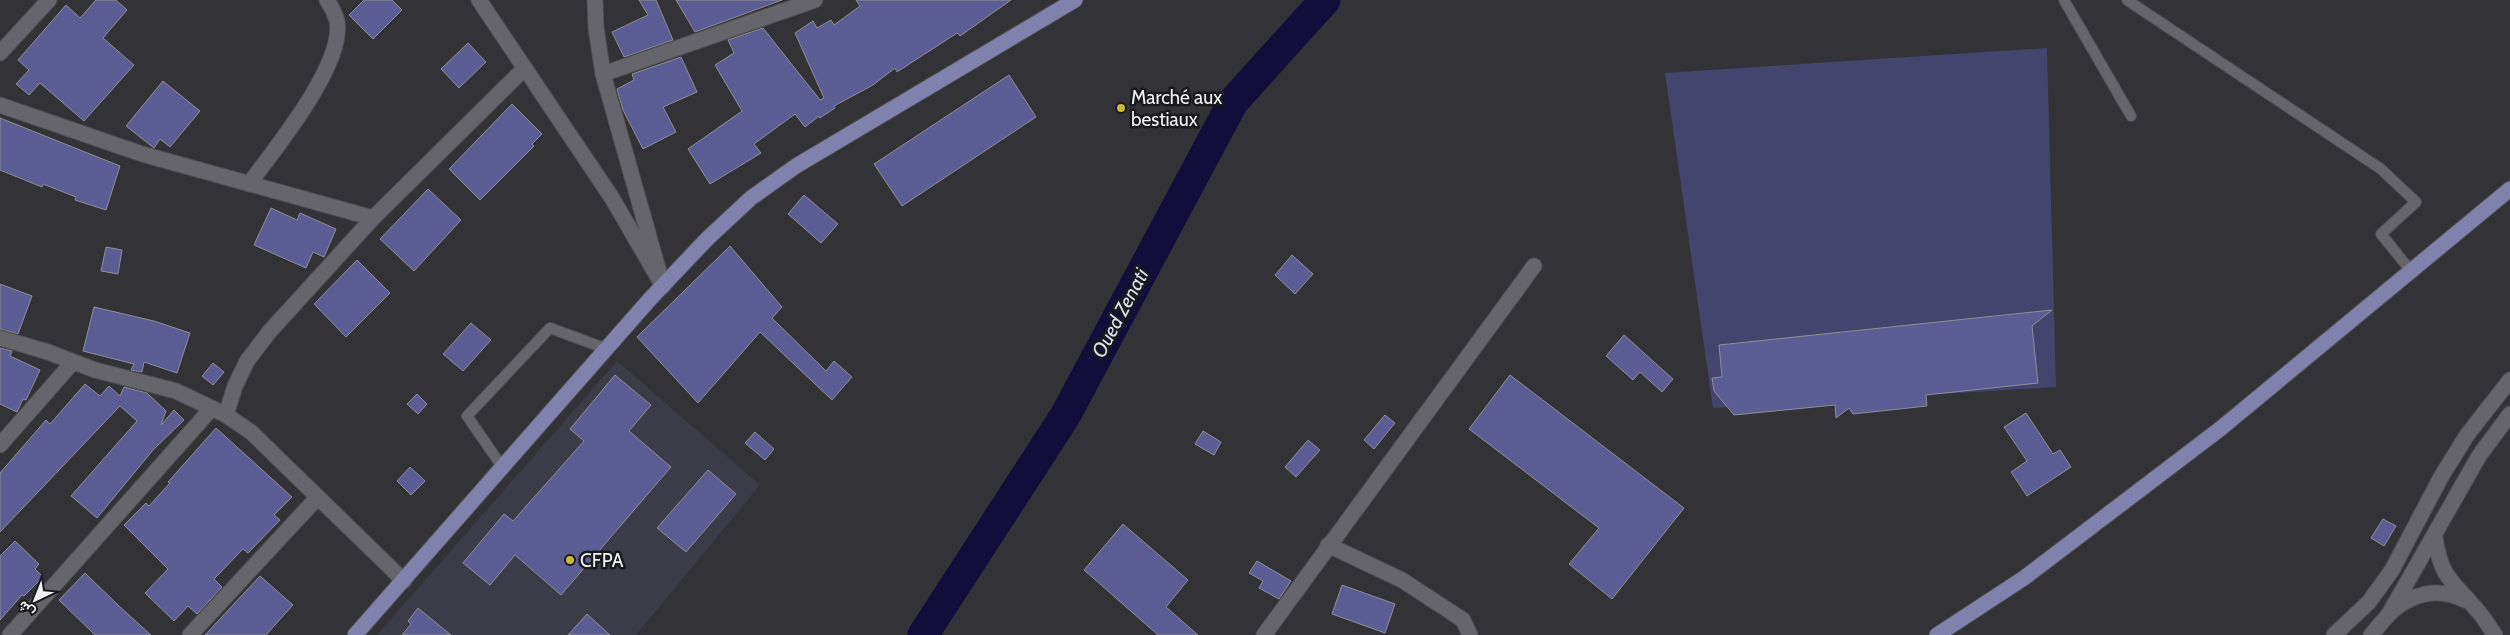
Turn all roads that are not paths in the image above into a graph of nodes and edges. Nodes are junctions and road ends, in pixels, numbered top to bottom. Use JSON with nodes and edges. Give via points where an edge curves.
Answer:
{"nodes":[{"id":1,"x":49,"y":0,"type":"edge"},
{"id":2,"x":327,"y":0,"type":"edge"},
{"id":3,"x":479,"y":0,"type":"edge"},
{"id":4,"x":595,"y":0,"type":"edge"},
{"id":5,"x":815,"y":0,"type":"edge"},
{"id":6,"x":1075,"y":0,"type":"edge"},
{"id":7,"x":2064,"y":0,"type":"edge"},
{"id":8,"x":2127,"y":0,"type":"edge"},
{"id":9,"x":0,"y":53,"type":"edge"},
{"id":10,"x":524,"y":69,"type":"junction"},
{"id":11,"x":603,"y":74,"type":"junction"},
{"id":12,"x":0,"y":104,"type":"edge"},
{"id":13,"x":2131,"y":116,"type":"dead end"},
{"id":14,"x":249,"y":184,"type":"junction"},
{"id":15,"x":2510,"y":189,"type":"edge"},
{"id":16,"x":373,"y":218,"type":"junction"},
{"id":17,"x":1534,"y":266,"type":"dead end"},
{"id":18,"x":2411,"y":271,"type":"junction"},
{"id":19,"x":663,"y":286,"type":"junction"},
{"id":20,"x":0,"y":338,"type":"edge"},
{"id":21,"x":607,"y":349,"type":"junction"},
{"id":22,"x":73,"y":362,"type":"junction"},
{"id":23,"x":2510,"y":380,"type":"edge"},
{"id":24,"x":219,"y":411,"type":"junction"},
{"id":25,"x":2510,"y":414,"type":"edge"},
{"id":26,"x":0,"y":445,"type":"edge"},
{"id":27,"x":503,"y":468,"type":"junction"},
{"id":28,"x":318,"y":497,"type":"junction"},
{"id":29,"x":2435,"y":537,"type":"junction"},
{"id":30,"x":1328,"y":545,"type":"junction"},
{"id":31,"x":404,"y":581,"type":"junction"},
{"id":32,"x":2469,"y":601,"type":"junction"},
{"id":33,"x":2389,"y":614,"type":"junction"},
{"id":34,"x":10,"y":635,"type":"edge"},
{"id":35,"x":190,"y":635,"type":"edge"},
{"id":36,"x":356,"y":635,"type":"edge"},
{"id":37,"x":1264,"y":635,"type":"edge"},
{"id":38,"x":1470,"y":635,"type":"edge"},
{"id":39,"x":1937,"y":635,"type":"edge"},
{"id":40,"x":2334,"y":635,"type":"edge"},
{"id":41,"x":2371,"y":635,"type":"edge"},
{"id":42,"x":2495,"y":635,"type":"edge"}],
"edges":[{"from":1,"to":9,"type":"street"},
{"from":2,"to":14,"type":"street","via":[[337,22],[334,45],[324,75]]},
{"from":3,"to":10,"type":"street"},
{"from":4,"to":11,"type":"street"},
{"from":5,"to":11,"type":"street"},
{"from":6,"to":19,"type":"main road","via":[[796,166],[751,198]]},
{"from":7,"to":13,"type":"lane"},
{"from":8,"to":18,"type":"lane","via":[[2381,169],[2416,202],[2381,234]]},
{"from":10,"to":16,"type":"street"},
{"from":10,"to":19,"type":"street","via":[[612,198]]},
{"from":11,"to":19,"type":"street"},
{"from":12,"to":14,"type":"street","via":[[142,154]]},
{"from":14,"to":16,"type":"street"},
{"from":15,"to":18,"type":"main road"},
{"from":16,"to":24,"type":"street","via":[[270,331],[247,361]]},
{"from":17,"to":30,"type":"street"},
{"from":18,"to":39,"type":"main road","via":[[2220,429],[2024,578]]},
{"from":19,"to":21,"type":"main road"},
{"from":20,"to":22,"type":"street"},
{"from":21,"to":27,"type":"main road"},
{"from":21,"to":27,"type":"lane","via":[[550,328],[467,416]]},
{"from":22,"to":24,"type":"street","via":[[176,391]]},
{"from":22,"to":26,"type":"street"},
{"from":23,"to":40,"type":"street","via":[[2467,435],[2392,570],[2369,602]]},
{"from":24,"to":28,"type":"street","via":[[251,432]]},
{"from":24,"to":34,"type":"street"},
{"from":25,"to":29,"type":"street","via":[[2479,456]]},
{"from":27,"to":31,"type":"main road"},
{"from":28,"to":31,"type":"street"},
{"from":28,"to":35,"type":"street"},
{"from":29,"to":32,"type":"street","via":[[2445,573]]},
{"from":29,"to":33,"type":"street"},
{"from":30,"to":37,"type":"street"},
{"from":30,"to":38,"type":"street","via":[[1402,580],[1463,620]]},
{"from":31,"to":36,"type":"main road"},
{"from":32,"to":33,"type":"street","via":[[2441,592],[2426,593],[2413,597]]},
{"from":32,"to":42,"type":"street"},
{"from":33,"to":41,"type":"street"}]}
